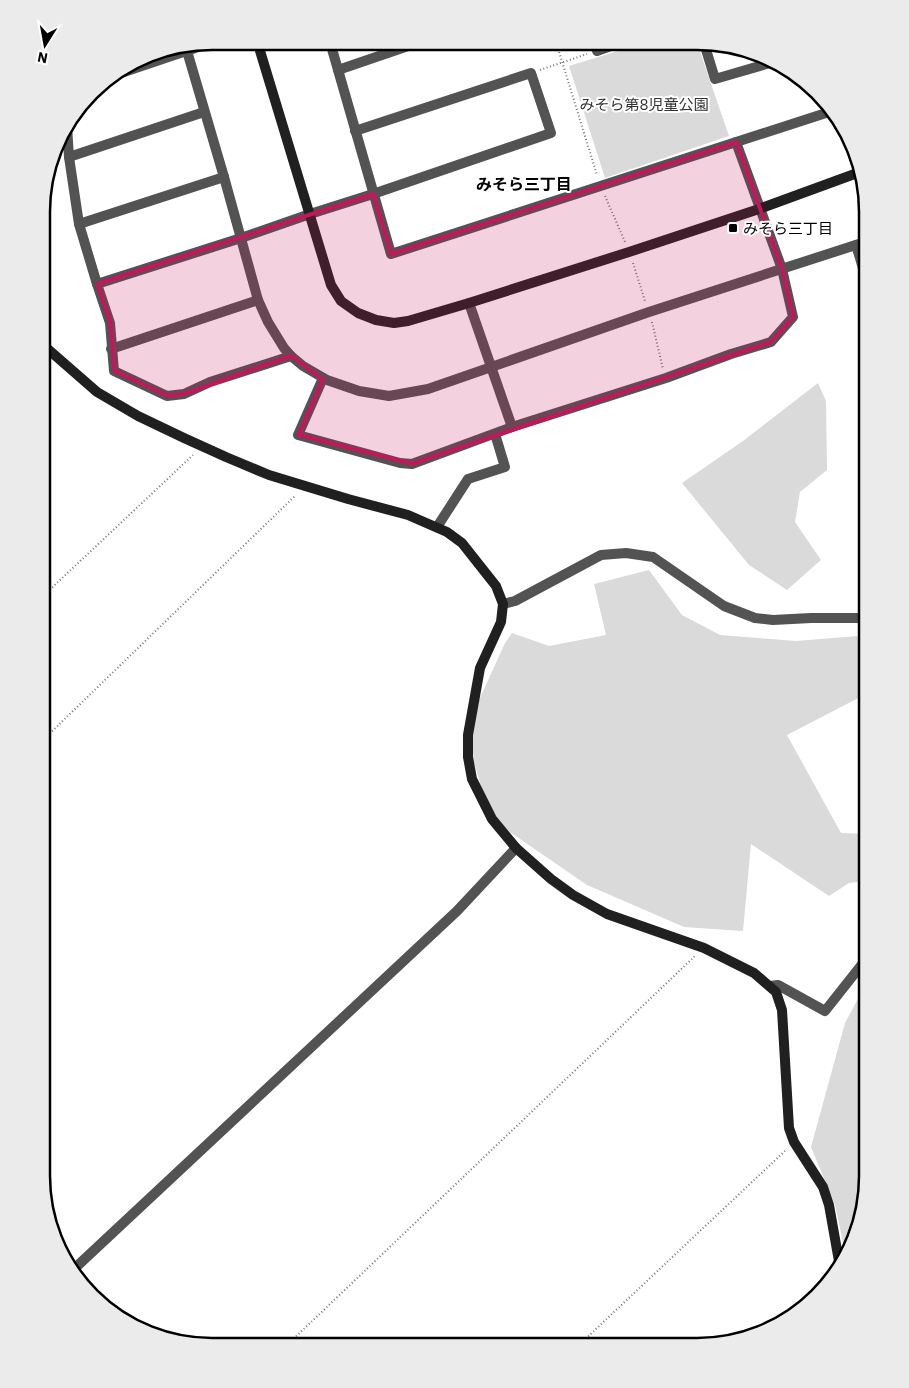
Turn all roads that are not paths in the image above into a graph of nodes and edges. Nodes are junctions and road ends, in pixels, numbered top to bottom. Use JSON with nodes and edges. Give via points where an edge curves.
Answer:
{"nodes":[{"id":1,"x":260,"y":50,"type":"edge"},
{"id":2,"x":332,"y":50,"type":"edge"},
{"id":3,"x":397,"y":50,"type":"edge"},
{"id":4,"x":706,"y":50,"type":"edge"},
{"id":5,"x":187,"y":51,"type":"edge"},
{"id":6,"x":182,"y":53,"type":"edge"},
{"id":7,"x":764,"y":65,"type":"edge"},
{"id":8,"x":143,"y":66,"type":"edge"},
{"id":9,"x":338,"y":70,"type":"junction"},
{"id":10,"x":204,"y":112,"type":"junction"},
{"id":11,"x":826,"y":113,"type":"edge"},
{"id":12,"x":355,"y":131,"type":"junction"},
{"id":13,"x":68,"y":139,"type":"edge"},
{"id":14,"x":736,"y":142,"type":"junction"},
{"id":15,"x":69,"y":158,"type":"junction"},
{"id":16,"x":854,"y":174,"type":"edge"},
{"id":17,"x":224,"y":177,"type":"junction"},
{"id":18,"x":374,"y":194,"type":"junction"},
{"id":19,"x":759,"y":209,"type":"junction"},
{"id":20,"x":310,"y":214,"type":"junction"},
{"id":21,"x":79,"y":224,"type":"junction"},
{"id":22,"x":242,"y":238,"type":"junction"},
{"id":23,"x":859,"y":244,"type":"edge"},
{"id":24,"x":856,"y":245,"type":"junction"},
{"id":25,"x":859,"y":255,"type":"edge"},
{"id":26,"x":782,"y":269,"type":"junction"},
{"id":27,"x":97,"y":284,"type":"junction"},
{"id":28,"x":258,"y":300,"type":"junction"},
{"id":29,"x":469,"y":303,"type":"junction"},
{"id":30,"x":111,"y":349,"type":"junction"},
{"id":31,"x":50,"y":351,"type":"edge"},
{"id":32,"x":291,"y":356,"type":"junction"},
{"id":33,"x":490,"y":368,"type":"junction"},
{"id":34,"x":323,"y":378,"type":"junction"},
{"id":35,"x":512,"y":427,"type":"junction"},
{"id":36,"x":495,"y":434,"type":"junction"},
{"id":37,"x":437,"y":527,"type":"junction"},
{"id":38,"x":503,"y":604,"type":"junction"},
{"id":39,"x":859,"y":618,"type":"edge"},
{"id":40,"x":516,"y":848,"type":"junction"},
{"id":41,"x":859,"y":969,"type":"edge"},
{"id":42,"x":770,"y":986,"type":"junction"},
{"id":43,"x":838,"y":1255,"type":"edge"},
{"id":44,"x":77,"y":1266,"type":"edge"}],
"edges":[{"from":1,"to":20,"type":"street"},
{"from":2,"to":9,"type":"street"},
{"from":3,"to":9,"type":"street"},
{"from":4,"to":7,"type":"street","via":[[716,79]]},
{"from":5,"to":10,"type":"street"},
{"from":6,"to":8,"type":"street"},
{"from":9,"to":12,"type":"street"},
{"from":10,"to":15,"type":"street"},
{"from":10,"to":17,"type":"street"},
{"from":11,"to":14,"type":"street"},
{"from":12,"to":18,"type":"street"},
{"from":12,"to":18,"type":"street","via":[[530,73],[551,134]]},
{"from":13,"to":15,"type":"street"},
{"from":14,"to":18,"type":"street","via":[[391,254]]},
{"from":14,"to":19,"type":"street"},
{"from":15,"to":21,"type":"street"},
{"from":16,"to":19,"type":"street"},
{"from":17,"to":21,"type":"street"},
{"from":17,"to":22,"type":"street"},
{"from":18,"to":20,"type":"street"},
{"from":19,"to":26,"type":"street"},
{"from":19,"to":29,"type":"street"},
{"from":20,"to":22,"type":"street"},
{"from":20,"to":29,"type":"street","via":[[331,285],[341,301],[358,313],[394,323]]},
{"from":21,"to":27,"type":"street"},
{"from":22,"to":27,"type":"street"},
{"from":22,"to":28,"type":"street"},
{"from":23,"to":24,"type":"street"},
{"from":24,"to":25,"type":"street"},
{"from":24,"to":26,"type":"street"},
{"from":26,"to":33,"type":"street"},
{"from":26,"to":35,"type":"street","via":[[793,317],[770,342]]},
{"from":27,"to":30,"type":"street","via":[[110,323]]},
{"from":28,"to":30,"type":"street"},
{"from":28,"to":32,"type":"street","via":[[276,336]]},
{"from":29,"to":33,"type":"street"},
{"from":30,"to":32,"type":"street","via":[[114,371],[167,396],[184,394],[210,382]]},
{"from":31,"to":37,"type":"street","via":[[97,392],[138,416],[202,446],[269,475],[408,515]]},
{"from":32,"to":34,"type":"street"},
{"from":33,"to":34,"type":"street","via":[[428,390],[389,396],[359,391]]},
{"from":33,"to":35,"type":"street"},
{"from":34,"to":36,"type":"street","via":[[298,435],[412,464]]},
{"from":35,"to":36,"type":"street"},
{"from":36,"to":37,"type":"street","via":[[505,467],[468,479]]},
{"from":37,"to":38,"type":"street","via":[[462,543],[496,586]]},
{"from":38,"to":39,"type":"street","via":[[515,601],[601,555],[626,553],[658,560],[724,606],[755,618]]},
{"from":38,"to":40,"type":"street","via":[[501,622],[480,668],[470,712],[468,757],[472,779],[481,799],[492,819]]},
{"from":40,"to":42,"type":"street","via":[[573,895],[607,914],[704,948],[754,973]]},
{"from":40,"to":44,"type":"street","via":[[457,911]]},
{"from":41,"to":42,"type":"street","via":[[825,1011],[778,985]]},
{"from":42,"to":43,"type":"street","via":[[776,992],[782,1010],[789,1128],[829,1205]]}]}
